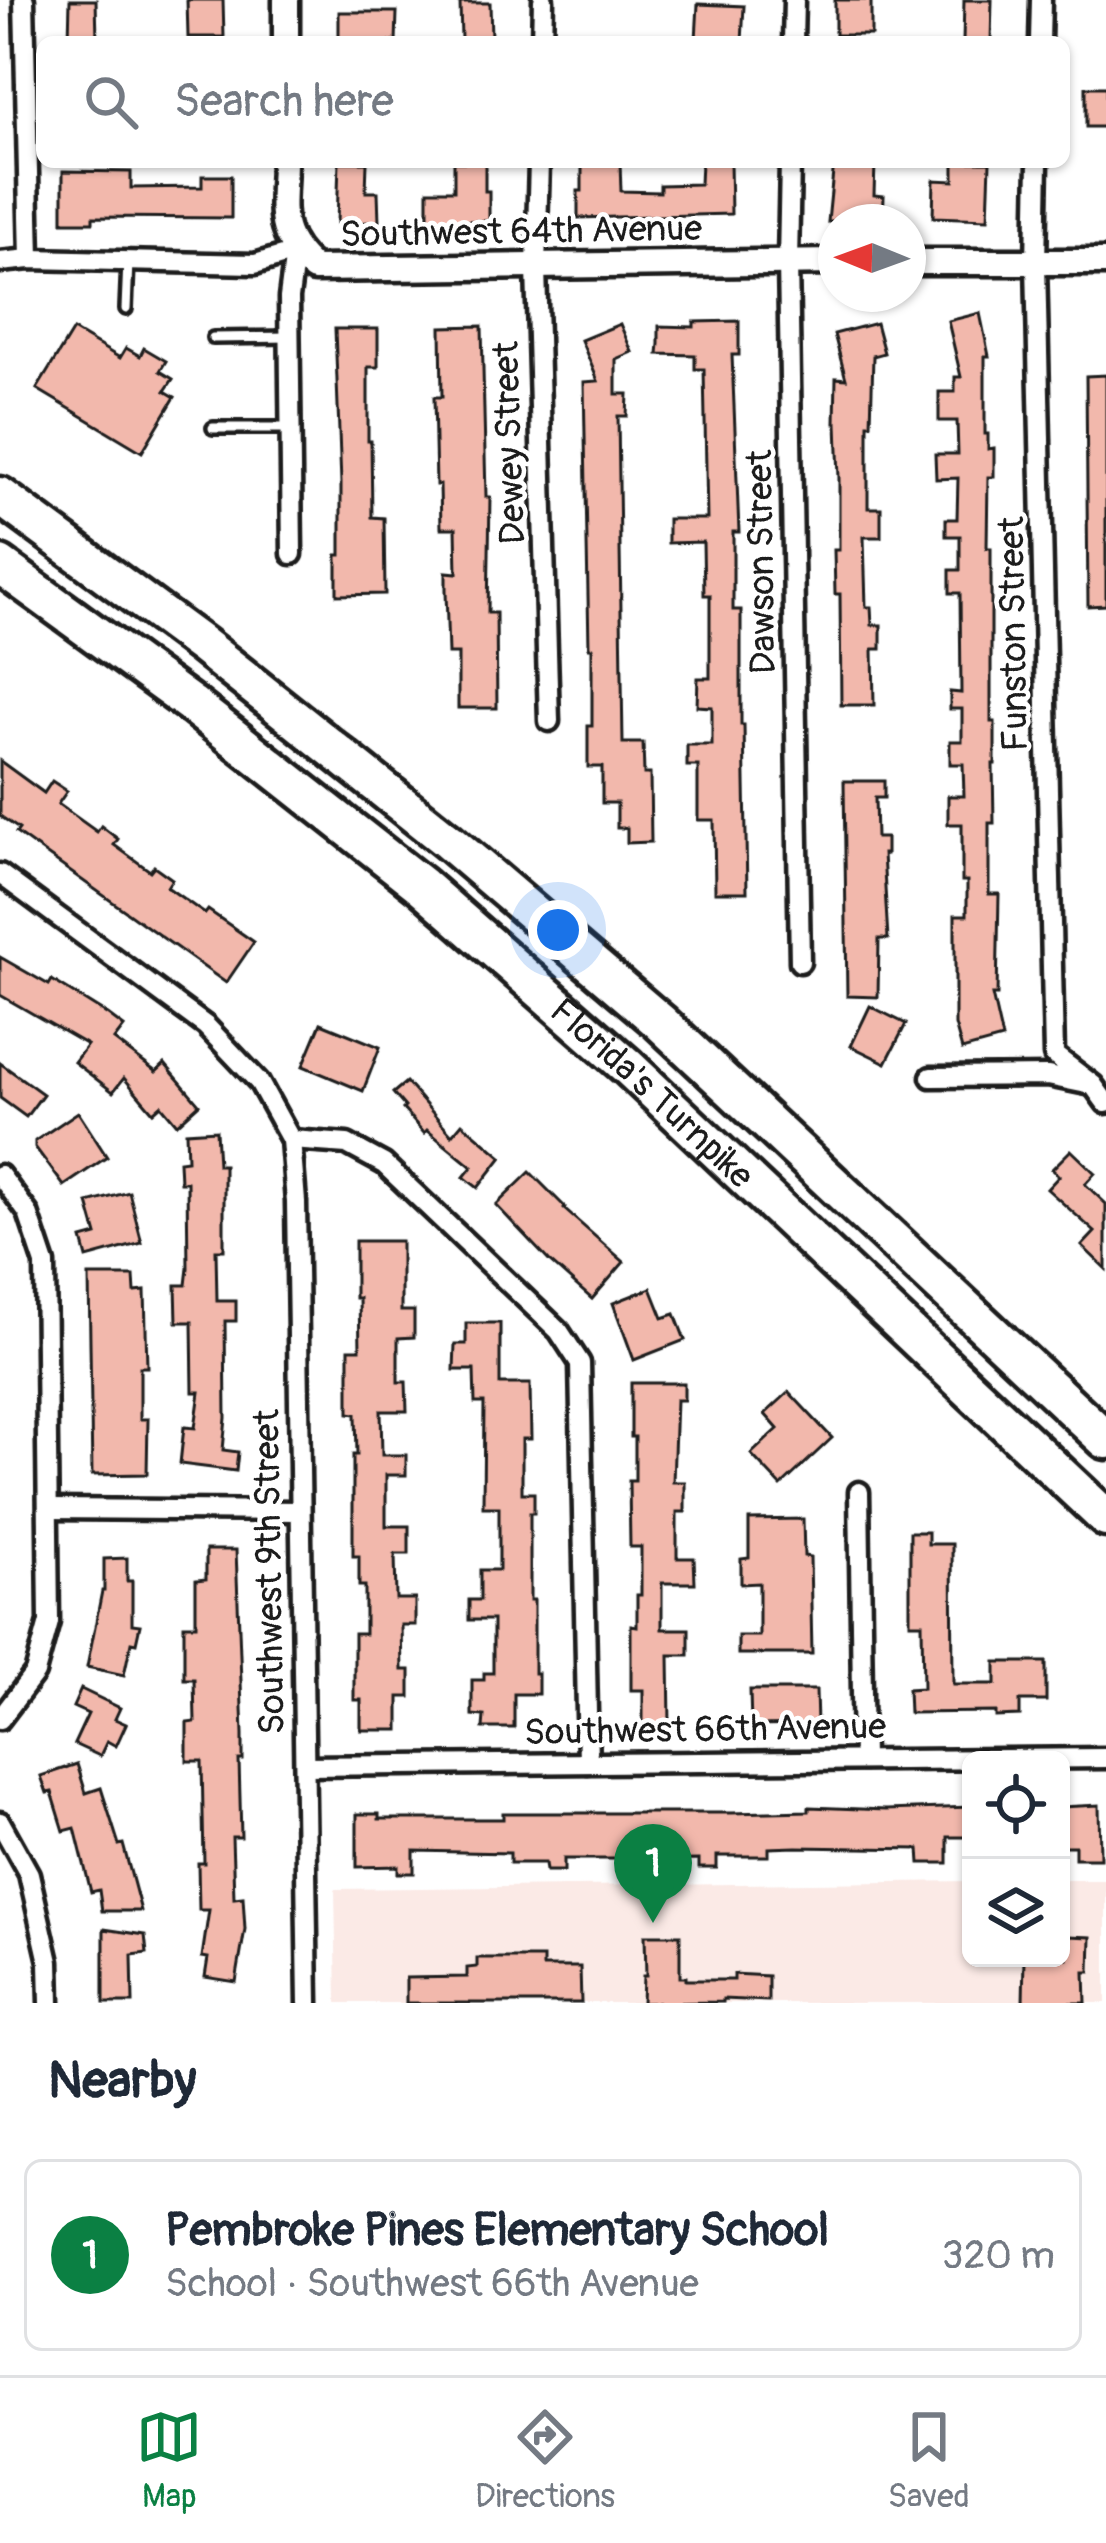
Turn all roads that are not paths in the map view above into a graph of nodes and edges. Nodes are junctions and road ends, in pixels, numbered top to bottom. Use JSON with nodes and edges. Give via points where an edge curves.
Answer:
{"nodes":[{"id":1,"x":24,"y":0,"type":"edge"},
{"id":2,"x":286,"y":0,"type":"edge"},
{"id":3,"x":543,"y":0,"type":"edge"},
{"id":4,"x":794,"y":0,"type":"edge"},
{"id":5,"x":1041,"y":0,"type":"edge"},
{"id":6,"x":286,"y":36,"type":"edge"},
{"id":7,"x":542,"y":36,"type":"edge"},
{"id":8,"x":793,"y":36,"type":"edge"},
{"id":9,"x":1040,"y":36,"type":"edge"},
{"id":10,"x":284,"y":168,"type":"edge"},
{"id":11,"x":539,"y":168,"type":"edge"},
{"id":12,"x":790,"y":168,"type":"edge"},
{"id":13,"x":1038,"y":168,"type":"edge"},
{"id":14,"x":295,"y":252,"type":"junction"},
{"id":15,"x":30,"y":259,"type":"junction"},
{"id":16,"x":128,"y":261,"type":"junction"},
{"id":17,"x":0,"y":262,"type":"edge"},
{"id":18,"x":788,"y":262,"type":"junction"},
{"id":19,"x":818,"y":262,"type":"edge"},
{"id":20,"x":926,"y":262,"type":"edge"},
{"id":21,"x":1106,"y":262,"type":"edge"},
{"id":22,"x":1036,"y":263,"type":"junction"},
{"id":23,"x":536,"y":268,"type":"junction"},
{"id":24,"x":126,"y":309,"type":"dead end"},
{"id":25,"x":290,"y":337,"type":"junction"},
{"id":26,"x":213,"y":338,"type":"dead end"},
{"id":27,"x":213,"y":428,"type":"dead end"},
{"id":28,"x":291,"y":428,"type":"junction"},
{"id":29,"x":0,"y":496,"type":"edge"},
{"id":30,"x":292,"y":554,"type":"dead end"},
{"id":31,"x":0,"y":565,"type":"edge"},
{"id":32,"x":549,"y":721,"type":"dead end"},
{"id":33,"x":0,"y":874,"type":"edge"},
{"id":34,"x":800,"y":962,"type":"dead end"},
{"id":35,"x":931,"y":1077,"type":"dead end"},
{"id":36,"x":1100,"y":1085,"type":"edge"},
{"id":37,"x":1106,"y":1102,"type":"edge"},
{"id":38,"x":291,"y":1140,"type":"junction"},
{"id":39,"x":0,"y":1174,"type":"edge"},
{"id":40,"x":1106,"y":1440,"type":"edge"},
{"id":41,"x":859,"y":1492,"type":"dead end"},
{"id":42,"x":49,"y":1509,"type":"junction"},
{"id":43,"x":299,"y":1511,"type":"junction"},
{"id":44,"x":1106,"y":1518,"type":"edge"},
{"id":45,"x":0,"y":1719,"type":"edge"},
{"id":46,"x":1106,"y":1758,"type":"edge"},
{"id":47,"x":862,"y":1760,"type":"junction"},
{"id":48,"x":588,"y":1762,"type":"junction"},
{"id":49,"x":305,"y":1766,"type":"junction"},
{"id":50,"x":0,"y":1822,"type":"edge"},
{"id":51,"x":50,"y":2003,"type":"edge"},
{"id":52,"x":308,"y":2003,"type":"edge"}],
"edges":[{"from":1,"to":15,"type":"street"},
{"from":2,"to":6,"type":"street"},
{"from":3,"to":7,"type":"street"},
{"from":4,"to":8,"type":"street"},
{"from":5,"to":9,"type":"street"},
{"from":10,"to":14,"type":"street","via":[[283,229]]},
{"from":11,"to":23,"type":"street","name":"Dewey Street"},
{"from":12,"to":18,"type":"street","name":"Dawson Street"},
{"from":13,"to":22,"type":"street","name":"Funston Street"},
{"from":14,"to":16,"type":"street","name":"Southwest 64th Avenue","via":[[255,264]]},
{"from":14,"to":23,"type":"street","name":"Southwest 64th Avenue","via":[[314,269]]},
{"from":14,"to":25,"type":"street"},
{"from":15,"to":16,"type":"street","name":"Southwest 64th Avenue"},
{"from":15,"to":17,"type":"street","name":"Southwest 64th Avenue"},
{"from":16,"to":24,"type":"lane"},
{"from":18,"to":19,"type":"street","name":"Southwest 64th Avenue"},
{"from":18,"to":23,"type":"street","name":"Southwest 64th Avenue"},
{"from":18,"to":34,"type":"street","name":"Dawson Street"},
{"from":20,"to":22,"type":"street"},
{"from":21,"to":22,"type":"street"},
{"from":22,"to":36,"type":"street","name":"Funston Street","via":[[1054,1054]]},
{"from":23,"to":32,"type":"street","name":"Dewey Street"},
{"from":25,"to":26,"type":"lane"},
{"from":25,"to":28,"type":"street"},
{"from":27,"to":28,"type":"lane"},
{"from":28,"to":30,"type":"street"},
{"from":29,"to":40,"type":"highway","name":"Florida's Turnpike","via":[[448,841],[660,1022]]},
{"from":31,"to":44,"type":"highway","name":"Florida's Turnpike","via":[[422,886],[628,1067]]},
{"from":33,"to":38,"type":"street","via":[[206,1026],[259,1082]]},
{"from":35,"to":36,"type":"street","via":[[1048,1076]]},
{"from":36,"to":37,"type":"street"},
{"from":38,"to":43,"type":"street","name":"Southwest 9th Street"},
{"from":38,"to":48,"type":"street","via":[[347,1144],[384,1164],[559,1331],[580,1364]]},
{"from":39,"to":42,"type":"street","via":[[28,1213],[45,1264]]},
{"from":41,"to":47,"type":"street"},
{"from":42,"to":43,"type":"street"},
{"from":42,"to":45,"type":"street","via":[[49,1622],[35,1673]]},
{"from":43,"to":49,"type":"street","name":"Southwest 9th Street"},
{"from":46,"to":47,"type":"street","name":"Southwest 66th Avenue"},
{"from":47,"to":48,"type":"street","name":"Southwest 66th Avenue"},
{"from":48,"to":49,"type":"street","name":"Southwest 66th Avenue"},
{"from":49,"to":52,"type":"street","name":"Southwest 9th Street"},
{"from":50,"to":51,"type":"street","via":[[29,1874]]}]}
